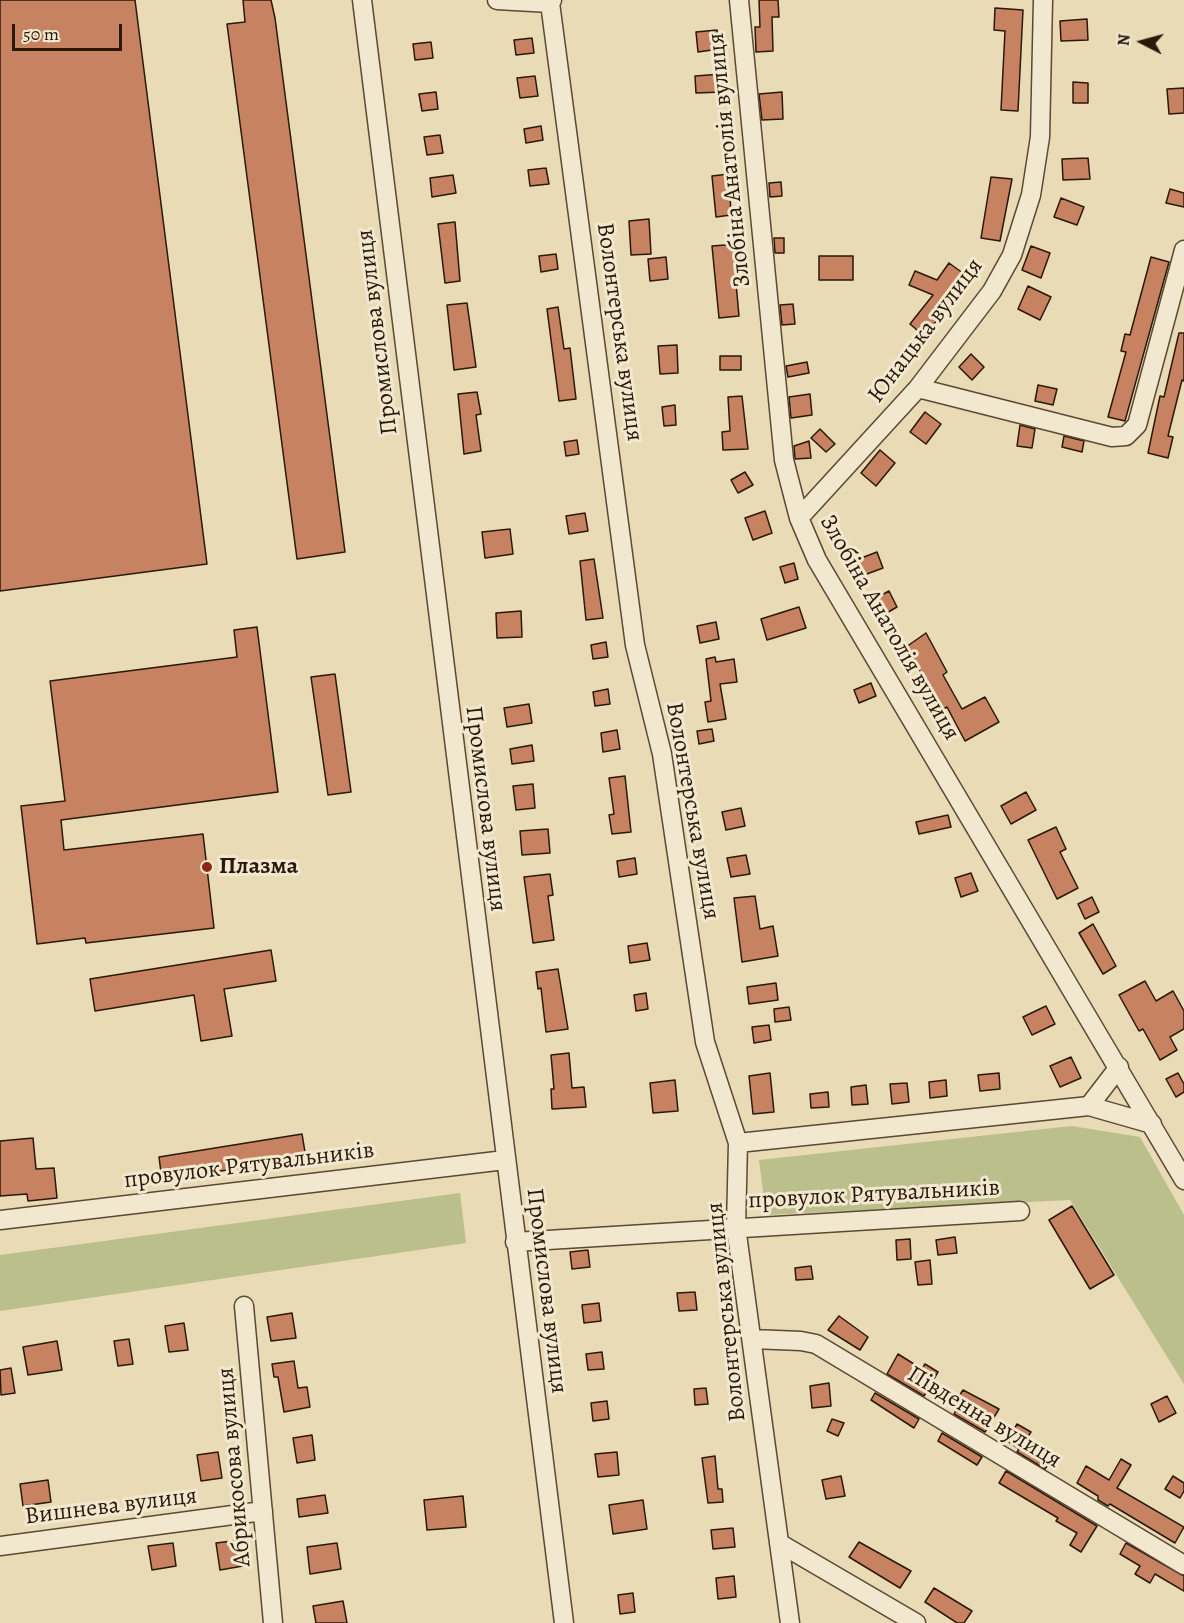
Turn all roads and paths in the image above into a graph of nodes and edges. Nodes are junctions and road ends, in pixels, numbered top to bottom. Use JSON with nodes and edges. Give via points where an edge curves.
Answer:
{"nodes":[{"id":1,"x":362,"y":0,"type":"edge"},
{"id":2,"x":496,"y":0,"type":"edge"},
{"id":3,"x":739,"y":0,"type":"edge"},
{"id":4,"x":1043,"y":0,"type":"edge"},
{"id":5,"x":551,"y":2,"type":"edge"},
{"id":6,"x":1184,"y":250,"type":"edge"},
{"id":7,"x":918,"y":388,"type":"junction"},
{"id":8,"x":799,"y":519,"type":"junction"},
{"id":9,"x":1119,"y":1067,"type":"junction"},
{"id":10,"x":1089,"y":1106,"type":"junction"},
{"id":11,"x":1152,"y":1124,"type":"junction"},
{"id":12,"x":738,"y":1143,"type":"junction"},
{"id":13,"x":505,"y":1160,"type":"junction"},
{"id":14,"x":1184,"y":1180,"type":"edge"},
{"id":15,"x":1020,"y":1211,"type":"dead end"},
{"id":16,"x":0,"y":1220,"type":"edge"},
{"id":17,"x":736,"y":1227,"type":"junction"},
{"id":18,"x":515,"y":1242,"type":"junction"},
{"id":19,"x":244,"y":1306,"type":"dead end"},
{"id":20,"x":752,"y":1339,"type":"junction"},
{"id":21,"x":263,"y":1511,"type":"junction"},
{"id":22,"x":780,"y":1543,"type":"junction"},
{"id":23,"x":0,"y":1546,"type":"edge"},
{"id":24,"x":1184,"y":1565,"type":"edge"},
{"id":25,"x":273,"y":1623,"type":"edge"},
{"id":26,"x":564,"y":1623,"type":"edge"},
{"id":27,"x":790,"y":1623,"type":"edge"},
{"id":28,"x":916,"y":1623,"type":"edge"}],
"edges":[{"from":1,"to":13,"type":"street","name":"Промислова вулиця"},
{"from":2,"to":5,"type":"street"},
{"from":3,"to":8,"type":"street","name":"Злобіна Анатолія вулиця","via":[[784,460]]},
{"from":4,"to":7,"type":"street","name":"Юнацька вулиця","via":[[1040,137],[1030,195],[1012,255],[992,291]]},
{"from":5,"to":12,"type":"street","name":"Волонтерська вулиця","via":[[635,645],[662,754],[705,1042]]},
{"from":6,"to":7,"type":"street","via":[[1137,425],[1126,436],[1112,436]]},
{"from":7,"to":8,"type":"street","name":"Юнацька вулиця"},
{"from":8,"to":9,"type":"street","name":"Злобіна Анатолія вулиця","via":[[817,560]]},
{"from":9,"to":10,"type":"street"},
{"from":9,"to":11,"type":"street","name":"Злобіна Анатолія вулиця"},
{"from":10,"to":11,"type":"street"},
{"from":10,"to":12,"type":"street"},
{"from":11,"to":14,"type":"street","name":"Злобіна Анатолія вулиця"},
{"from":12,"to":17,"type":"street","name":"Волонтерська вулиця"},
{"from":13,"to":16,"type":"street","name":"провулок Рятувальників"},
{"from":13,"to":18,"type":"street","name":"Промислова вулиця"},
{"from":15,"to":17,"type":"street","name":"провулок Рятувальників"},
{"from":17,"to":18,"type":"street","name":"провулок Рятувальників"},
{"from":17,"to":20,"type":"street","name":"Волонтерська вулиця"},
{"from":18,"to":26,"type":"street","name":"Промислова вулиця"},
{"from":19,"to":21,"type":"street","name":"Абрикосова вулиця"},
{"from":20,"to":22,"type":"street","name":"Волонтерська вулиця"},
{"from":20,"to":24,"type":"street","name":"Південна вулиця","via":[[816,1344]]},
{"from":21,"to":23,"type":"street","name":"Вишнева вулиця"},
{"from":21,"to":25,"type":"street","name":"Абрикосова вулиця"},
{"from":22,"to":27,"type":"street","name":"Волонтерська вулиця"},
{"from":22,"to":28,"type":"street"}]}
